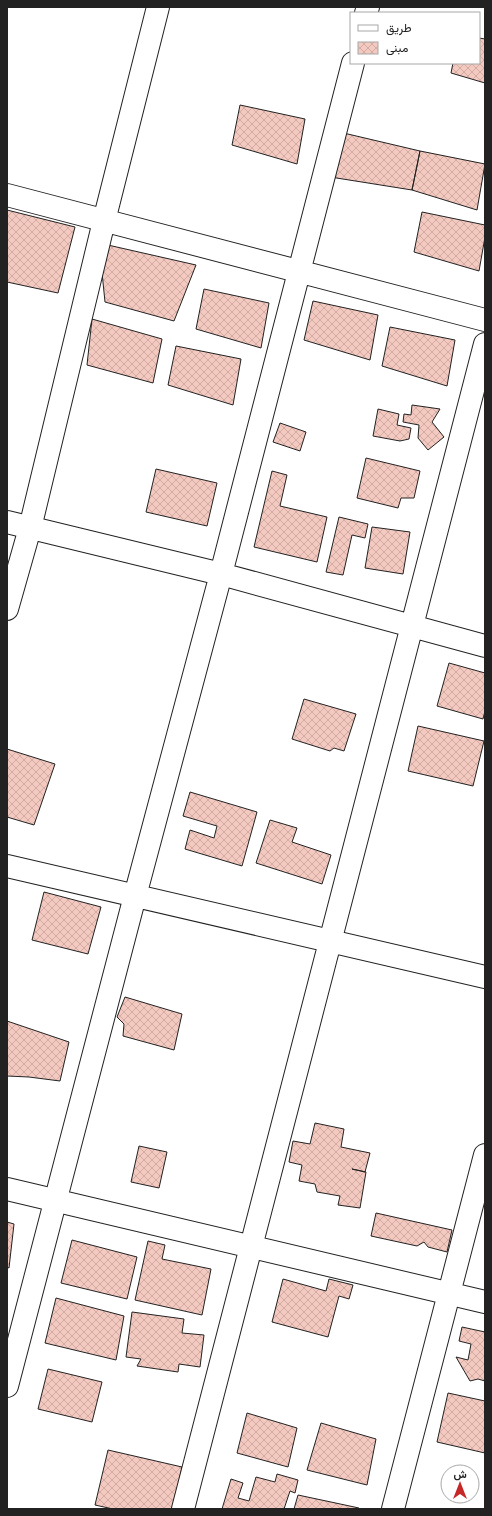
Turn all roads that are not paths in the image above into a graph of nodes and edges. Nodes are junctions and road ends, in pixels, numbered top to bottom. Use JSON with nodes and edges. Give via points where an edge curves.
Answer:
{"nodes":[{"id":1,"x":158,"y":7,"type":"edge"},
{"id":2,"x":353,"y":64,"type":"edge"},
{"id":3,"x":7,"y":195,"type":"edge"},
{"id":4,"x":104,"y":221,"type":"junction"},
{"id":5,"x":298,"y":271,"type":"junction"},
{"id":6,"x":485,"y":320,"type":"edge"},
{"id":7,"x":485,"y":344,"type":"edge"},
{"id":8,"x":7,"y":522,"type":"edge"},
{"id":9,"x":30,"y":528,"type":"junction"},
{"id":10,"x":221,"y":574,"type":"junction"},
{"id":11,"x":7,"y":609,"type":"edge"},
{"id":12,"x":412,"y":626,"type":"junction"},
{"id":13,"x":485,"y":646,"type":"edge"},
{"id":14,"x":7,"y":866,"type":"edge"},
{"id":15,"x":135,"y":896,"type":"junction"},
{"id":16,"x":330,"y":941,"type":"junction"},
{"id":17,"x":485,"y":977,"type":"edge"},
{"id":18,"x":485,"y":1155,"type":"edge"},
{"id":19,"x":7,"y":1189,"type":"edge"},
{"id":20,"x":56,"y":1201,"type":"junction"},
{"id":21,"x":251,"y":1247,"type":"junction"},
{"id":22,"x":449,"y":1294,"type":"junction"},
{"id":23,"x":485,"y":1302,"type":"edge"},
{"id":24,"x":7,"y":1386,"type":"edge"},
{"id":25,"x":183,"y":1509,"type":"edge"},
{"id":26,"x":393,"y":1509,"type":"edge"}],
"edges":[{"from":1,"to":4,"type":"street"},
{"from":2,"to":5,"type":"street"},
{"from":3,"to":4,"type":"street"},
{"from":4,"to":5,"type":"street"},
{"from":4,"to":9,"type":"street"},
{"from":5,"to":6,"type":"street"},
{"from":5,"to":10,"type":"street"},
{"from":7,"to":12,"type":"street"},
{"from":8,"to":9,"type":"street"},
{"from":9,"to":10,"type":"street"},
{"from":9,"to":11,"type":"street"},
{"from":10,"to":12,"type":"street"},
{"from":10,"to":15,"type":"street"},
{"from":12,"to":13,"type":"street"},
{"from":12,"to":16,"type":"street"},
{"from":14,"to":15,"type":"street"},
{"from":15,"to":16,"type":"street"},
{"from":15,"to":20,"type":"street"},
{"from":16,"to":17,"type":"street"},
{"from":16,"to":21,"type":"street"},
{"from":18,"to":22,"type":"street"},
{"from":19,"to":20,"type":"street"},
{"from":20,"to":21,"type":"street"},
{"from":20,"to":24,"type":"street"},
{"from":21,"to":22,"type":"street"},
{"from":21,"to":25,"type":"street"},
{"from":22,"to":23,"type":"street"},
{"from":22,"to":26,"type":"street"}]}
